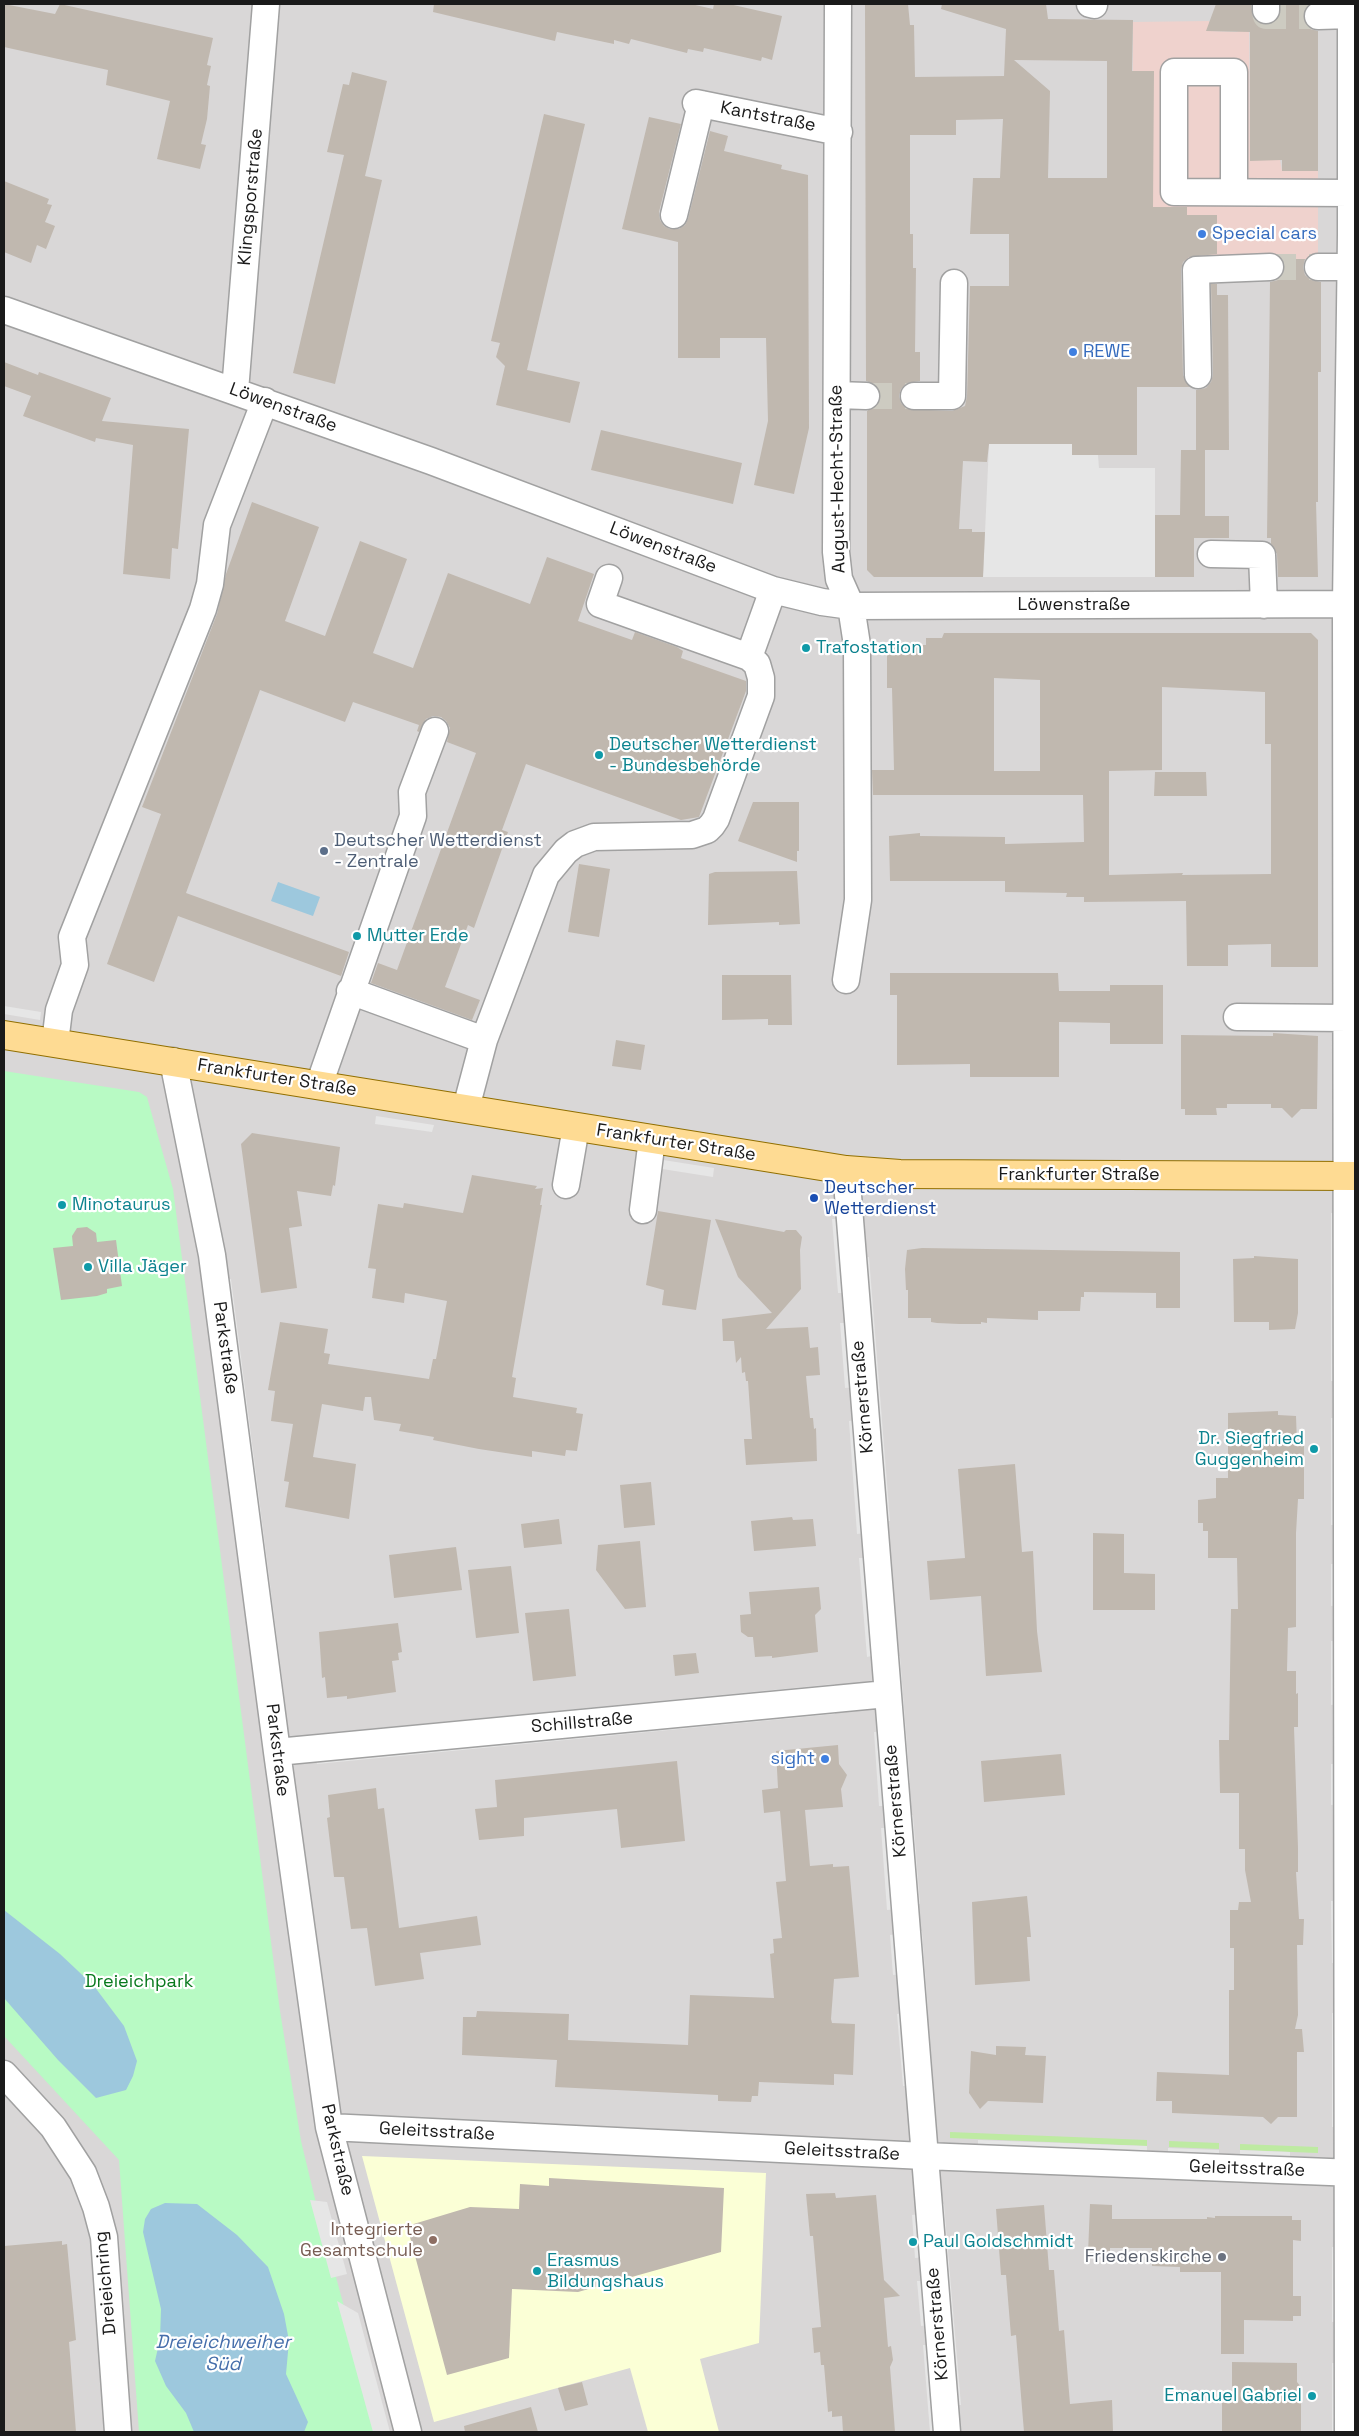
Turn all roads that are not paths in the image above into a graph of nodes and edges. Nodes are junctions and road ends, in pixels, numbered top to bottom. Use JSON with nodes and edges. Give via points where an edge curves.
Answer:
{"nodes":[{"id":1,"x":266,"y":4,"type":"edge"},
{"id":2,"x":838,"y":4,"type":"edge"},
{"id":3,"x":1351,"y":9,"type":"edge"},
{"id":4,"x":1318,"y":16,"type":"tunnel mouth"},
{"id":5,"x":839,"y":132,"type":"junction"},
{"id":6,"x":1234,"y":192,"type":"junction"},
{"id":7,"x":1350,"y":193,"type":"junction"},
{"id":8,"x":674,"y":215,"type":"dead end"},
{"id":9,"x":1270,"y":267,"type":"tunnel mouth"},
{"id":10,"x":1318,"y":267,"type":"tunnel mouth"},
{"id":11,"x":1350,"y":267,"type":"junction"},
{"id":12,"x":954,"y":283,"type":"dead end"},
{"id":13,"x":4,"y":310,"type":"edge"},
{"id":14,"x":1198,"y":375,"type":"dead end"},
{"id":15,"x":235,"y":391,"type":"junction"},
{"id":16,"x":837,"y":395,"type":"junction"},
{"id":17,"x":866,"y":396,"type":"tunnel mouth"},
{"id":18,"x":914,"y":396,"type":"tunnel mouth"},
{"id":19,"x":265,"y":401,"type":"junction"},
{"id":20,"x":1211,"y":554,"type":"dead end"},
{"id":21,"x":609,"y":578,"type":"dead end"},
{"id":22,"x":773,"y":590,"type":"junction"},
{"id":23,"x":1350,"y":604,"type":"edge"},
{"id":24,"x":1264,"y":605,"type":"junction"},
{"id":25,"x":851,"y":606,"type":"junction"},
{"id":26,"x":749,"y":657,"type":"junction"},
{"id":27,"x":435,"y":731,"type":"dead end"},
{"id":28,"x":846,"y":980,"type":"dead end"},
{"id":29,"x":350,"y":992,"type":"junction"},
{"id":30,"x":1350,"y":1009,"type":"edge"},
{"id":31,"x":1237,"y":1017,"type":"dead end"},
{"id":32,"x":4,"y":1035,"type":"edge"},
{"id":33,"x":484,"y":1040,"type":"junction"},
{"id":34,"x":54,"y":1043,"type":"junction"},
{"id":35,"x":173,"y":1061,"type":"junction"},
{"id":36,"x":319,"y":1085,"type":"junction"},
{"id":37,"x":466,"y":1108,"type":"junction"},
{"id":38,"x":576,"y":1127,"type":"junction"},
{"id":39,"x":652,"y":1140,"type":"junction"},
{"id":40,"x":846,"y":1170,"type":"junction"},
{"id":41,"x":1351,"y":1176,"type":"edge"},
{"id":42,"x":566,"y":1185,"type":"dead end"},
{"id":43,"x":643,"y":1210,"type":"dead end"},
{"id":44,"x":887,"y":1694,"type":"junction"},
{"id":45,"x":277,"y":1752,"type":"junction"},
{"id":46,"x":1352,"y":1813,"type":"edge"},
{"id":47,"x":4,"y":2074,"type":"edge"},
{"id":48,"x":329,"y":2127,"type":"junction"},
{"id":49,"x":924,"y":2156,"type":"junction"},
{"id":50,"x":1352,"y":2173,"type":"edge"},
{"id":51,"x":118,"y":2432,"type":"edge"},
{"id":52,"x":408,"y":2432,"type":"edge"},
{"id":53,"x":946,"y":2432,"type":"edge"},
{"id":54,"x":1348,"y":2432,"type":"edge"}],
"edges":[{"from":1,"to":15,"type":"street","name":"Klingsporstraße"},
{"from":2,"to":5,"type":"street","name":"August-Hecht-Straße"},
{"from":3,"to":4,"type":"street"},
{"from":3,"to":7,"type":"street"},
{"from":5,"to":8,"type":"street","name":"Kantstraße","via":[[699,104]]},
{"from":5,"to":16,"type":"street","name":"August-Hecht-Straße"},
{"from":6,"to":6,"type":"street","via":[[1174,192],[1174,72],[1234,72]]},
{"from":6,"to":7,"type":"street"},
{"from":7,"to":11,"type":"street"},
{"from":9,"to":14,"type":"street","via":[[1196,270]]},
{"from":10,"to":11,"type":"street"},
{"from":11,"to":23,"type":"street"},
{"from":12,"to":18,"type":"street","via":[[952,396]]},
{"from":13,"to":15,"type":"street","name":"Löwenstraße"},
{"from":15,"to":19,"type":"street","name":"Löwenstraße"},
{"from":16,"to":17,"type":"street"},
{"from":16,"to":25,"type":"street","name":"August-Hecht-Straße","via":[[837,567],[838,579]]},
{"from":19,"to":22,"type":"street","name":"Löwenstraße"},
{"from":19,"to":34,"type":"street","via":[[217,525],[210,584],[203,609],[72,937],[75,965],[59,1010]]},
{"from":20,"to":24,"type":"street","via":[[1262,555]]},
{"from":21,"to":26,"type":"street","via":[[600,604]]},
{"from":22,"to":25,"type":"street","name":"Löwenstraße"},
{"from":22,"to":26,"type":"street"},
{"from":23,"to":24,"type":"street","name":"Löwenstraße"},
{"from":23,"to":30,"type":"street"},
{"from":24,"to":25,"type":"street","name":"Löwenstraße"},
{"from":25,"to":28,"type":"street","name":"August-Hecht-Straße","via":[[857,645],[858,900]]},
{"from":26,"to":33,"type":"street","via":[[757,664],[761,696],[716,819],[706,830],[692,835],[601,836],[580,842],[566,851],[546,875]]},
{"from":27,"to":29,"type":"street","via":[[412,792],[413,816]]},
{"from":29,"to":33,"type":"street"},
{"from":29,"to":36,"type":"street"},
{"from":30,"to":31,"type":"street"},
{"from":30,"to":41,"type":"street"},
{"from":32,"to":34,"type":"main road","name":"Frankfurter Straße"},
{"from":33,"to":37,"type":"street"},
{"from":34,"to":35,"type":"main road","name":"Frankfurter Straße"},
{"from":35,"to":36,"type":"main road","name":"Frankfurter Straße"},
{"from":35,"to":45,"type":"street","name":"Parkstraße","via":[[212,1255]]},
{"from":36,"to":37,"type":"main road","name":"Frankfurter Straße"},
{"from":37,"to":38,"type":"main road","name":"Frankfurter Straße"},
{"from":38,"to":39,"type":"main road","name":"Frankfurter Straße"},
{"from":38,"to":42,"type":"street"},
{"from":39,"to":40,"type":"main road","name":"Frankfurter Straße"},
{"from":39,"to":43,"type":"street"},
{"from":40,"to":41,"type":"main road","name":"Frankfurter Straße","via":[[900,1174]]},
{"from":40,"to":44,"type":"street","name":"Körnerstraße"},
{"from":41,"to":46,"type":"street"},
{"from":44,"to":45,"type":"street","name":"Schillstraße"},
{"from":44,"to":49,"type":"street","name":"Körnerstraße"},
{"from":45,"to":48,"type":"street","name":"Parkstraße"},
{"from":46,"to":50,"type":"street"},
{"from":47,"to":51,"type":"street","name":"Dreieichring","via":[[53,2127],[83,2173],[96,2207],[104,2236]]},
{"from":48,"to":49,"type":"street","name":"Geleitsstraße"},
{"from":48,"to":52,"type":"street","name":"Parkstraße"},
{"from":49,"to":50,"type":"street","name":"Geleitsstraße"},
{"from":49,"to":53,"type":"street","name":"Körnerstraße"},
{"from":50,"to":54,"type":"street"}]}
